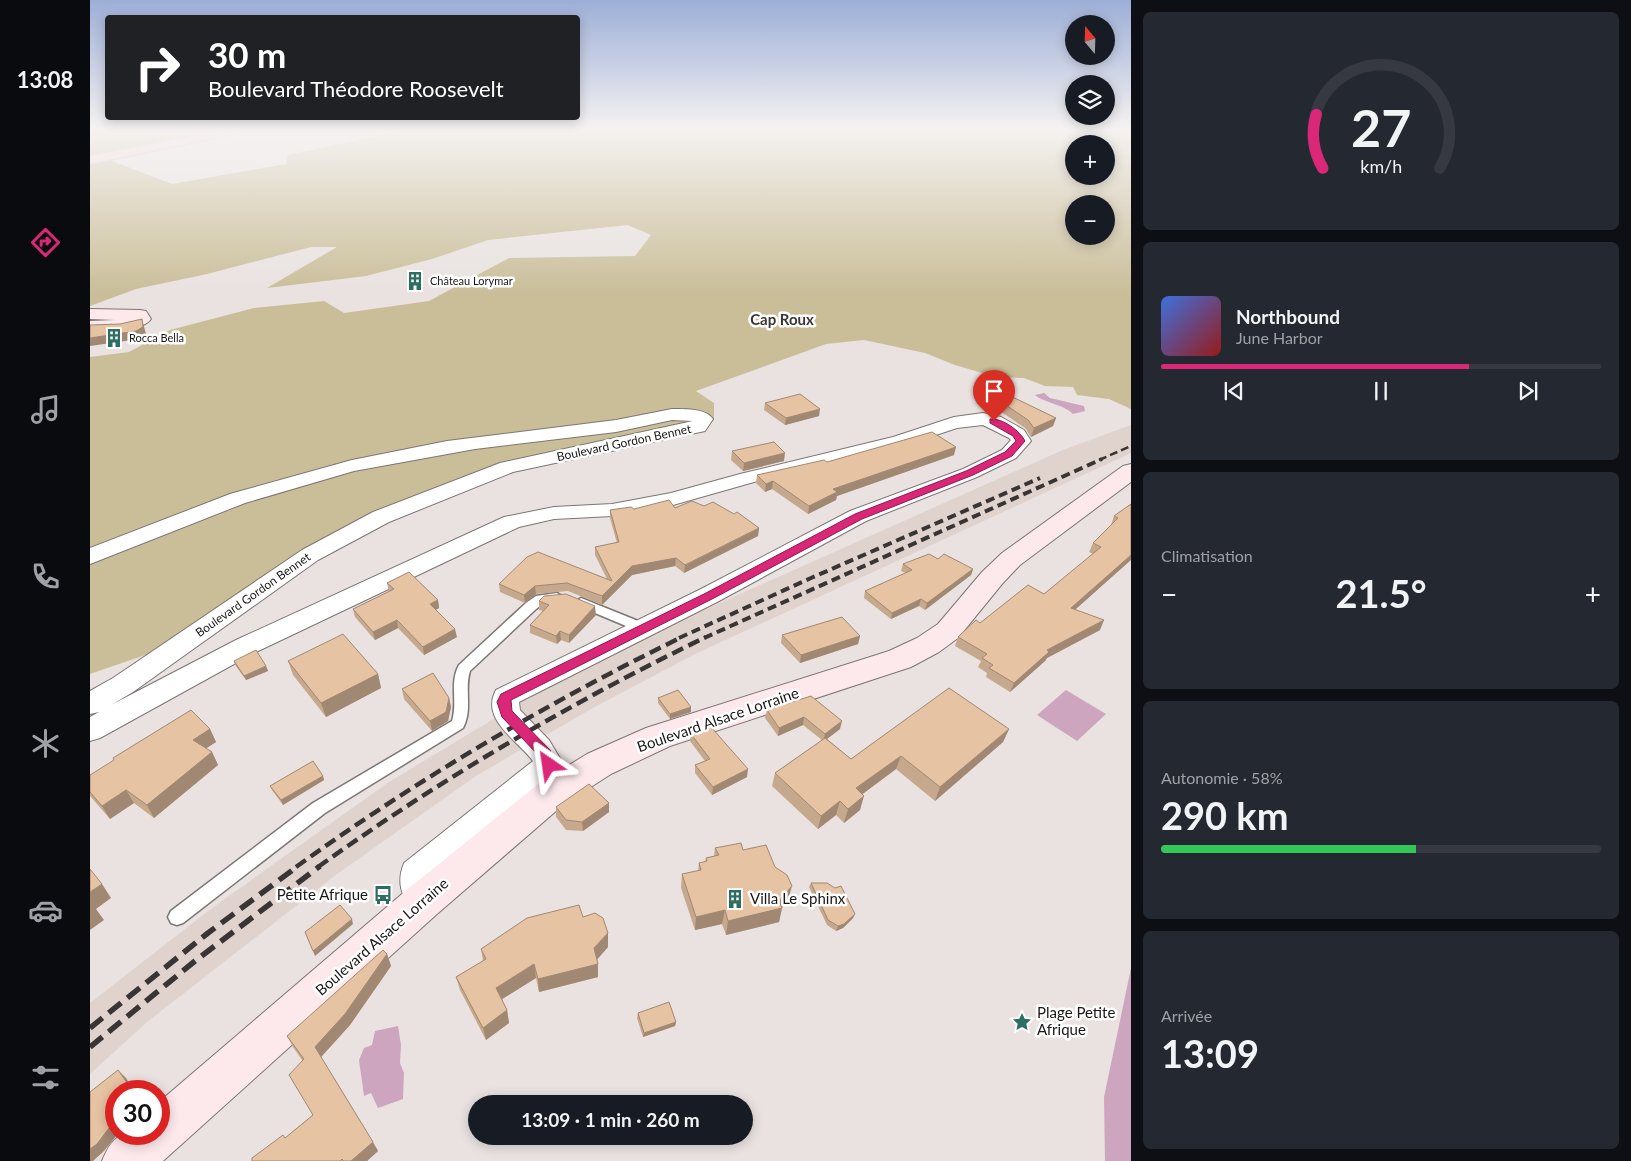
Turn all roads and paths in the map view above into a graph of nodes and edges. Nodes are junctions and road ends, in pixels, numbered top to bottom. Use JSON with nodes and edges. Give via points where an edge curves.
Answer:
{"nodes":[{"id":1,"x":90,"y":314,"type":"edge"},
{"id":2,"x":90,"y":326,"type":"edge"},
{"id":3,"x":1131,"y":471,"type":"edge"},
{"id":4,"x":90,"y":557,"type":"edge"},
{"id":5,"x":643,"y":628,"type":"junction"},
{"id":6,"x":90,"y":704,"type":"edge"},
{"id":7,"x":90,"y":730,"type":"edge"},
{"id":8,"x":423,"y":901,"type":"junction"},
{"id":9,"x":177,"y":917,"type":"dead end"},
{"id":10,"x":170,"y":1122,"type":"edge"},
{"id":11,"x":144,"y":1145,"type":"edge"},
{"id":12,"x":126,"y":1161,"type":"edge"}],
"edges":[{"from":1,"to":2,"type":"main road","via":[[140,315],[142,319],[122,325]]},
{"from":3,"to":8,"type":"main road","name":"Boulevard Alsace Lorraine","via":[[1011,559],[948,631],[928,645],[900,659],[658,737],[598,764],[550,796]]},
{"from":4,"to":6,"type":"street","name":"Boulevard Gordon Bennet","via":[[234,500],[390,457],[467,443],[632,424],[677,414],[693,413],[704,419],[698,427],[507,467],[381,517],[310,555],[123,685]]},
{"from":5,"to":7,"type":"street","via":[[710,596],[858,516],[970,473],[1009,454],[1021,441],[1006,427],[983,419],[954,423],[899,441],[673,499],[612,510],[554,513],[512,522],[249,645]]},
{"from":5,"to":8,"type":"street","via":[[506,697],[506,714],[545,754],[549,765],[416,874],[416,887]]},
{"from":5,"to":9,"type":"lane","via":[[568,597],[541,599],[464,669],[461,676],[464,711],[458,724],[319,808]]},
{"from":8,"to":10,"type":"main road","name":"Boulevard Alsace Lorraine"},
{"from":11,"to":12,"type":"main road","name":"Boulevard Alsace Lorraine"}]}
